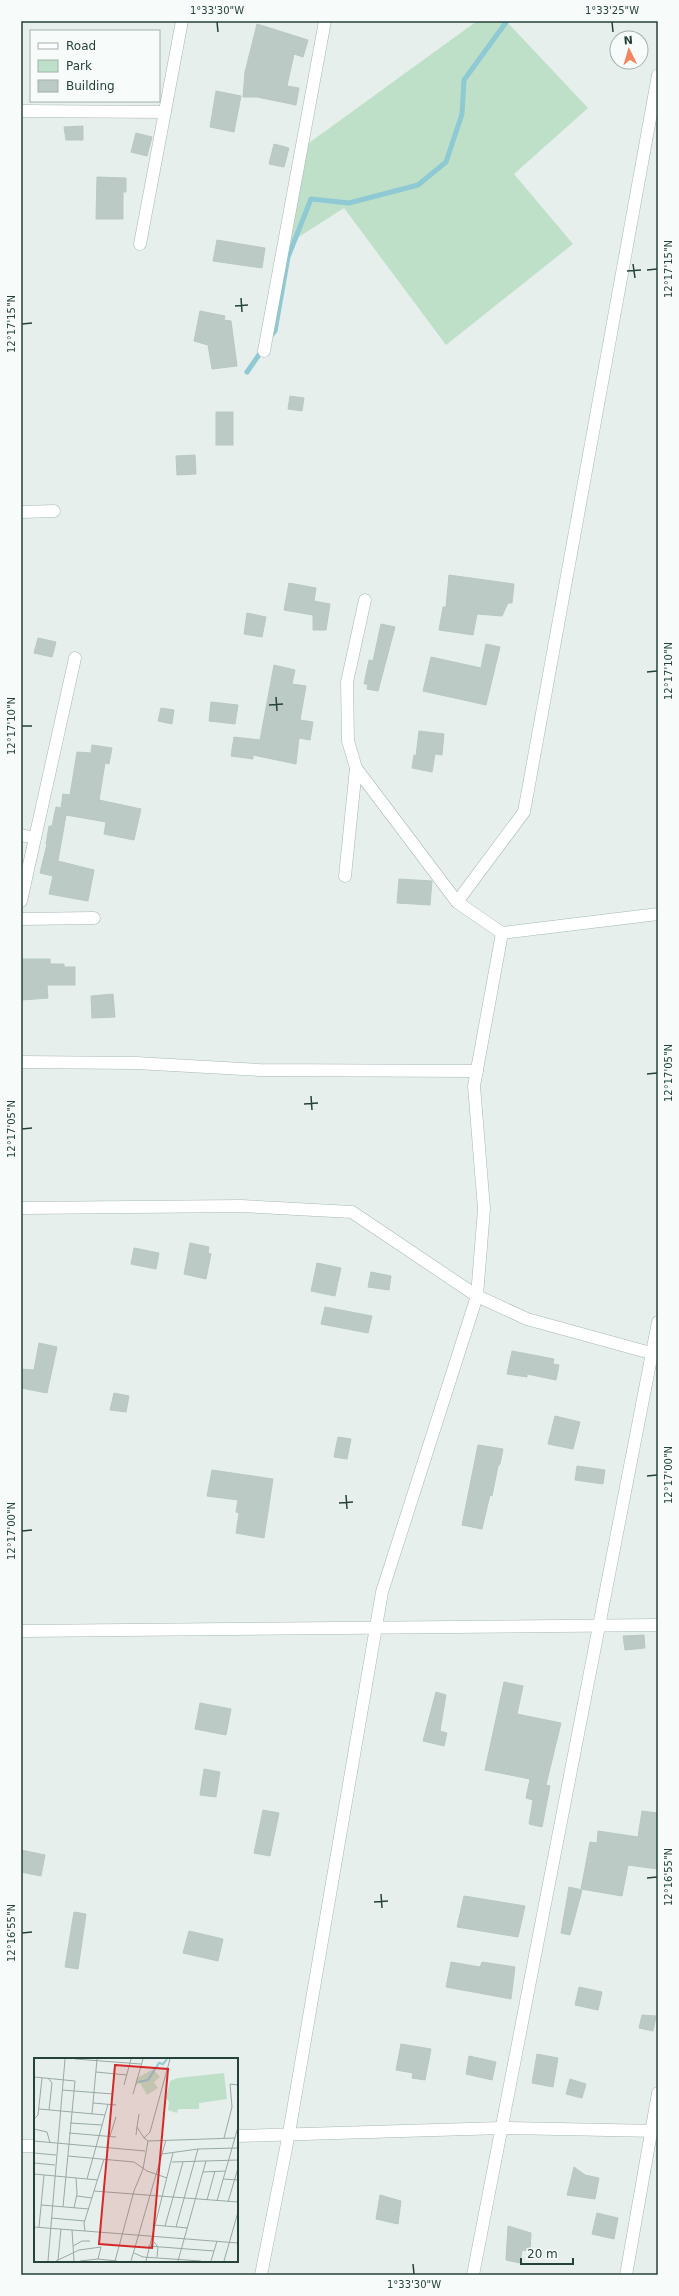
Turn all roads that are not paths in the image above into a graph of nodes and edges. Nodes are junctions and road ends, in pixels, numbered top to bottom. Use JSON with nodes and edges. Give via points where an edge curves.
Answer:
{"nodes":[{"id":1,"x":182,"y":21,"type":"edge"},
{"id":2,"x":325,"y":21,"type":"edge"},
{"id":3,"x":658,"y":75,"type":"edge"},
{"id":4,"x":21,"y":112,"type":"edge"},
{"id":5,"x":165,"y":112,"type":"junction"},
{"id":6,"x":140,"y":244,"type":"dead end"},
{"id":7,"x":264,"y":351,"type":"dead end"},
{"id":8,"x":54,"y":511,"type":"dead end"},
{"id":9,"x":21,"y":512,"type":"edge"},
{"id":10,"x":365,"y":600,"type":"dead end"},
{"id":11,"x":75,"y":658,"type":"dead end"},
{"id":12,"x":356,"y":768,"type":"junction"},
{"id":13,"x":21,"y":835,"type":"edge"},
{"id":14,"x":35,"y":838,"type":"junction"},
{"id":15,"x":345,"y":876,"type":"dead end"},
{"id":16,"x":21,"y":901,"type":"edge"},
{"id":17,"x":457,"y":902,"type":"junction"},
{"id":18,"x":658,"y":914,"type":"edge"},
{"id":19,"x":94,"y":918,"type":"dead end"},
{"id":20,"x":21,"y":919,"type":"edge"},
{"id":21,"x":502,"y":933,"type":"junction"},
{"id":22,"x":21,"y":1062,"type":"edge"},
{"id":23,"x":477,"y":1072,"type":"junction"},
{"id":24,"x":21,"y":1208,"type":"edge"},
{"id":25,"x":477,"y":1296,"type":"junction"},
{"id":26,"x":658,"y":1322,"type":"edge"},
{"id":27,"x":655,"y":1355,"type":"edge"},
{"id":28,"x":658,"y":1625,"type":"edge"},
{"id":29,"x":599,"y":1626,"type":"junction"},
{"id":30,"x":376,"y":1628,"type":"junction"},
{"id":31,"x":21,"y":1631,"type":"edge"},
{"id":32,"x":658,"y":2093,"type":"edge"},
{"id":33,"x":502,"y":2128,"type":"junction"},
{"id":34,"x":654,"y":2131,"type":"edge"},
{"id":35,"x":289,"y":2133,"type":"junction"},
{"id":36,"x":238,"y":2136,"type":"edge"},
{"id":37,"x":21,"y":2146,"type":"edge"},
{"id":38,"x":34,"y":2146,"type":"edge"},
{"id":39,"x":261,"y":2275,"type":"edge"},
{"id":40,"x":473,"y":2275,"type":"edge"},
{"id":41,"x":626,"y":2275,"type":"edge"}],
"edges":[{"from":1,"to":5,"type":"street"},
{"from":2,"to":7,"type":"street"},
{"from":3,"to":17,"type":"street","via":[[524,812]]},
{"from":4,"to":5,"type":"street"},
{"from":5,"to":6,"type":"street"},
{"from":8,"to":9,"type":"street"},
{"from":10,"to":12,"type":"street","via":[[347,682],[348,741]]},
{"from":11,"to":14,"type":"street"},
{"from":12,"to":15,"type":"street"},
{"from":12,"to":17,"type":"street"},
{"from":13,"to":14,"type":"street"},
{"from":14,"to":16,"type":"street"},
{"from":17,"to":21,"type":"street"},
{"from":18,"to":21,"type":"street"},
{"from":19,"to":20,"type":"street"},
{"from":21,"to":23,"type":"street"},
{"from":22,"to":23,"type":"street","via":[[136,1063],[259,1070]]},
{"from":23,"to":25,"type":"street","via":[[474,1086],[484,1209]]},
{"from":24,"to":25,"type":"street","via":[[241,1206],[352,1212]]},
{"from":25,"to":27,"type":"street","via":[[527,1319]]},
{"from":25,"to":30,"type":"street","via":[[382,1592]]},
{"from":26,"to":27,"type":"street"},
{"from":27,"to":29,"type":"street"},
{"from":28,"to":29,"type":"street"},
{"from":29,"to":30,"type":"street"},
{"from":29,"to":33,"type":"street"},
{"from":30,"to":31,"type":"street"},
{"from":30,"to":35,"type":"street"},
{"from":32,"to":34,"type":"street"},
{"from":33,"to":34,"type":"street"},
{"from":33,"to":35,"type":"street"},
{"from":33,"to":40,"type":"street"},
{"from":34,"to":41,"type":"street"},
{"from":35,"to":36,"type":"street"},
{"from":35,"to":39,"type":"street"},
{"from":37,"to":38,"type":"street"}]}
